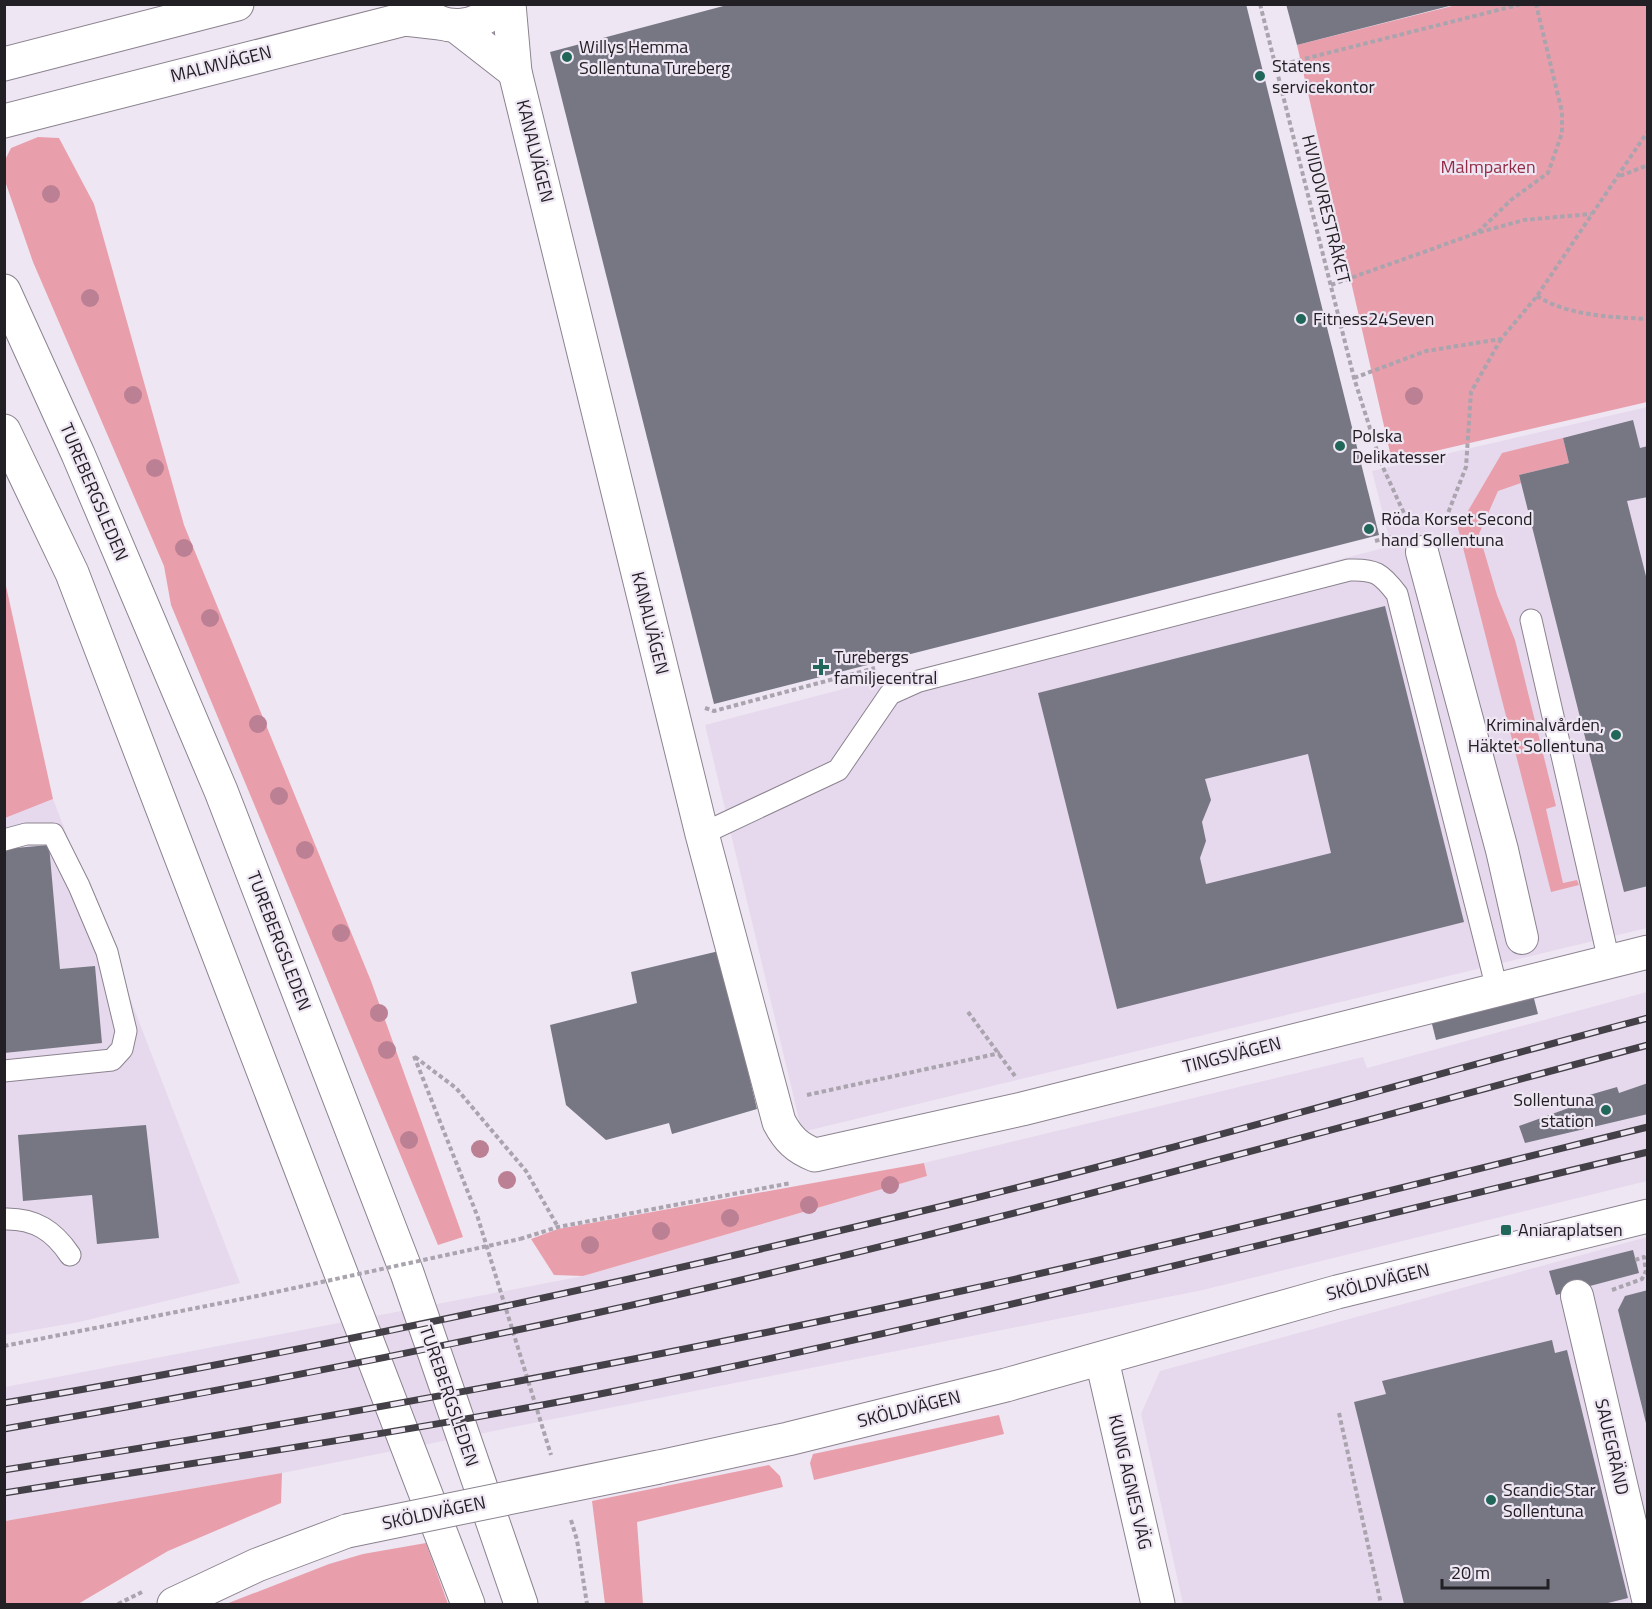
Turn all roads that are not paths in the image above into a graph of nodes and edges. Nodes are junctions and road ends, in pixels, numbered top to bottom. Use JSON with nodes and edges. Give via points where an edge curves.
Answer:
{"nodes":[{"id":1,"x":237,"y":4,"type":"edge"},
{"id":2,"x":500,"y":4,"type":"edge"},
{"id":3,"x":508,"y":4,"type":"edge"},
{"id":4,"x":438,"y":18,"type":"edge"},
{"id":5,"x":4,"y":64,"type":"edge"},
{"id":6,"x":515,"y":72,"type":"junction"},
{"id":7,"x":4,"y":121,"type":"edge"},
{"id":8,"x":4,"y":291,"type":"edge"},
{"id":9,"x":4,"y":431,"type":"edge"},
{"id":10,"x":1422,"y":552,"type":"road end"},
{"id":11,"x":1532,"y":620,"type":"dead end"},
{"id":12,"x":702,"y":834,"type":"junction"},
{"id":13,"x":4,"y":840,"type":"edge"},
{"id":14,"x":1522,"y":938,"type":"dead end"},
{"id":15,"x":1647,"y":952,"type":"edge"},
{"id":16,"x":1609,"y":961,"type":"junction"},
{"id":17,"x":1497,"y":989,"type":"junction"},
{"id":18,"x":4,"y":1071,"type":"edge"},
{"id":19,"x":815,"y":1155,"type":"joint"},
{"id":20,"x":1647,"y":1216,"type":"edge"},
{"id":21,"x":4,"y":1219,"type":"edge"},
{"id":22,"x":70,"y":1256,"type":"dead end"},
{"id":23,"x":1577,"y":1296,"type":"dead end"},
{"id":24,"x":1102,"y":1360,"type":"junction"},
{"id":25,"x":1647,"y":1599,"type":"edge"},
{"id":26,"x":174,"y":1605,"type":"edge"},
{"id":27,"x":468,"y":1605,"type":"edge"},
{"id":28,"x":521,"y":1605,"type":"edge"},
{"id":29,"x":1158,"y":1605,"type":"edge"}],
"edges":[{"from":1,"to":5,"type":"street"},
{"from":2,"to":4,"type":"street","via":[[487,18],[472,24]]},
{"from":3,"to":6,"type":"street","name":"KANALVÄGEN"},
{"from":4,"to":6,"type":"street"},
{"from":4,"to":7,"type":"street","name":"MALMVÄGEN","via":[[405,20]]},
{"from":6,"to":12,"type":"street","name":"KANALVÄGEN"},
{"from":8,"to":28,"type":"street","name":"TUREBERGSLEDEN","via":[[78,454],[225,802],[407,1273]]},
{"from":9,"to":27,"type":"street","via":[[72,573]]},
{"from":10,"to":14,"type":"street"},
{"from":11,"to":16,"type":"lane"},
{"from":12,"to":17,"type":"lane","via":[[838,770],[890,694],[919,681],[1349,570],[1371,569],[1386,578],[1397,594]]},
{"from":12,"to":19,"type":"street","name":"KANALVÄGEN","via":[[779,1122],[787,1138]]},
{"from":13,"to":18,"type":"lane","via":[[26,834],[53,834],[107,952],[126,1031],[122,1048],[112,1060]]},
{"from":15,"to":16,"type":"street","name":"TINGSVÄGEN"},
{"from":16,"to":17,"type":"street","name":"TINGSVÄGEN"},
{"from":17,"to":19,"type":"street","name":"TINGSVÄGEN","via":[[1022,1109]]},
{"from":20,"to":24,"type":"street","name":"SKÖLDVÄGEN","via":[[1337,1292]]},
{"from":21,"to":22,"type":"lane","via":[[37,1223],[59,1239]]},
{"from":23,"to":25,"type":"street","name":"SAUEGRÄND"},
{"from":24,"to":26,"type":"street","name":"SKÖLDVÄGEN","bridge":true,"via":[[788,1439],[347,1531],[257,1565]]},
{"from":24,"to":29,"type":"street","name":"KUNG AGNES VÄG"}]}
